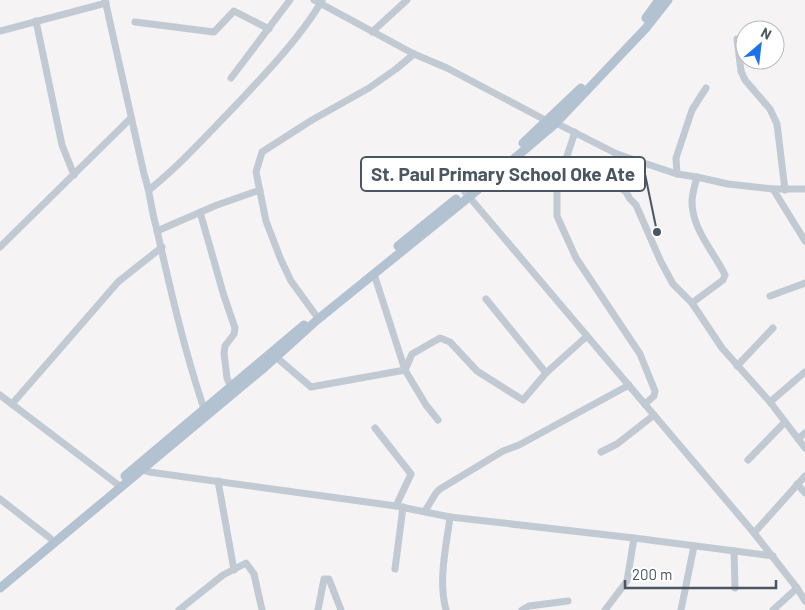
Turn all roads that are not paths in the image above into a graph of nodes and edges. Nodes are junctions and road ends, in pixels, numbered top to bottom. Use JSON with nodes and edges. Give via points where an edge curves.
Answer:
{"nodes":[{"id":1,"x":290,"y":0,"type":"edge"},
{"id":2,"x":406,"y":0,"type":"edge"},
{"id":3,"x":668,"y":0,"type":"edge"},
{"id":4,"x":106,"y":1,"type":"edge"},
{"id":5,"x":319,"y":1,"type":"edge"},
{"id":6,"x":657,"y":1,"type":"edge"},
{"id":7,"x":36,"y":21,"type":"junction"},
{"id":8,"x":136,"y":22,"type":"dead end"},
{"id":9,"x":269,"y":29,"type":"junction"},
{"id":10,"x":0,"y":31,"type":"edge"},
{"id":11,"x":372,"y":32,"type":"junction"},
{"id":12,"x":414,"y":54,"type":"junction"},
{"id":13,"x":740,"y":70,"type":"edge"},
{"id":14,"x":231,"y":78,"type":"dead end"},
{"id":15,"x":706,"y":88,"type":"dead end"},
{"id":16,"x":131,"y":118,"type":"junction"},
{"id":17,"x":551,"y":122,"type":"junction"},
{"id":18,"x":575,"y":132,"type":"junction"},
{"id":19,"x":617,"y":154,"type":"junction"},
{"id":20,"x":677,"y":174,"type":"junction"},
{"id":21,"x":74,"y":176,"type":"junction"},
{"id":22,"x":697,"y":177,"type":"junction"},
{"id":23,"x":773,"y":189,"type":"junction"},
{"id":24,"x":805,"y":189,"type":"edge"},
{"id":25,"x":149,"y":190,"type":"junction"},
{"id":26,"x":260,"y":190,"type":"junction"},
{"id":27,"x":785,"y":190,"type":"junction"},
{"id":28,"x":467,"y":195,"type":"junction"},
{"id":29,"x":200,"y":212,"type":"junction"},
{"id":30,"x":157,"y":231,"type":"junction"},
{"id":31,"x":805,"y":241,"type":"edge"},
{"id":32,"x":0,"y":247,"type":"edge"},
{"id":33,"x":162,"y":247,"type":"junction"},
{"id":34,"x":374,"y":274,"type":"junction"},
{"id":35,"x":805,"y":283,"type":"edge"},
{"id":36,"x":770,"y":296,"type":"dead end"},
{"id":37,"x":486,"y":299,"type":"dead end"},
{"id":38,"x":692,"y":304,"type":"junction"},
{"id":39,"x":315,"y":314,"type":"junction"},
{"id":40,"x":773,"y":328,"type":"dead end"},
{"id":41,"x":587,"y":336,"type":"junction"},
{"id":42,"x":276,"y":357,"type":"junction"},
{"id":43,"x":737,"y":366,"type":"junction"},
{"id":44,"x":406,"y":370,"type":"junction"},
{"id":45,"x":805,"y":372,"type":"edge"},
{"id":46,"x":546,"y":373,"type":"junction"},
{"id":47,"x":629,"y":385,"type":"junction"},
{"id":48,"x":231,"y":387,"type":"junction"},
{"id":49,"x":0,"y":395,"type":"edge"},
{"id":50,"x":770,"y":402,"type":"junction"},
{"id":51,"x":12,"y":404,"type":"junction"},
{"id":52,"x":644,"y":404,"type":"junction"},
{"id":53,"x":204,"y":409,"type":"junction"},
{"id":54,"x":654,"y":415,"type":"junction"},
{"id":55,"x":438,"y":420,"type":"dead end"},
{"id":56,"x":785,"y":422,"type":"junction"},
{"id":57,"x":375,"y":428,"type":"dead end"},
{"id":58,"x":805,"y":433,"type":"edge"},
{"id":59,"x":798,"y":439,"type":"junction"},
{"id":60,"x":805,"y":448,"type":"edge"},
{"id":61,"x":601,"y":452,"type":"dead end"},
{"id":62,"x":748,"y":460,"type":"dead end"},
{"id":63,"x":143,"y":470,"type":"junction"},
{"id":64,"x":805,"y":476,"type":"edge"},
{"id":65,"x":218,"y":481,"type":"junction"},
{"id":66,"x":797,"y":484,"type":"junction"},
{"id":67,"x":119,"y":485,"type":"junction"},
{"id":68,"x":805,"y":493,"type":"edge"},
{"id":69,"x":0,"y":499,"type":"edge"},
{"id":70,"x":399,"y":506,"type":"junction"},
{"id":71,"x":425,"y":511,"type":"junction"},
{"id":72,"x":450,"y":517,"type":"junction"},
{"id":73,"x":754,"y":533,"type":"junction"},
{"id":74,"x":50,"y":538,"type":"junction"},
{"id":75,"x":634,"y":538,"type":"junction"},
{"id":76,"x":694,"y":546,"type":"junction"},
{"id":77,"x":734,"y":551,"type":"junction"},
{"id":78,"x":773,"y":556,"type":"junction"},
{"id":79,"x":395,"y":569,"type":"dead end"},
{"id":80,"x":234,"y":570,"type":"junction"},
{"id":81,"x":0,"y":580,"type":"edge"},
{"id":82,"x":0,"y":588,"type":"edge"},
{"id":83,"x":735,"y":588,"type":"dead end"},
{"id":84,"x":797,"y":588,"type":"junction"},
{"id":85,"x":568,"y":601,"type":"dead end"},
{"id":86,"x":805,"y":601,"type":"edge"},
{"id":87,"x":554,"y":607,"type":"edge"},
{"id":88,"x":179,"y":610,"type":"edge"},
{"id":89,"x":262,"y":610,"type":"edge"},
{"id":90,"x":318,"y":610,"type":"edge"},
{"id":91,"x":342,"y":610,"type":"edge"},
{"id":92,"x":446,"y":610,"type":"edge"},
{"id":93,"x":522,"y":610,"type":"edge"},
{"id":94,"x":606,"y":610,"type":"edge"},
{"id":95,"x":682,"y":610,"type":"edge"},
{"id":96,"x":773,"y":610,"type":"edge"}],
"edges":[{"from":1,"to":9,"type":"street"},
{"from":2,"to":11,"type":"street"},
{"from":3,"to":17,"type":"main road","via":[[646,28]]},
{"from":4,"to":7,"type":"street"},
{"from":4,"to":16,"type":"street"},
{"from":5,"to":11,"type":"street"},
{"from":5,"to":25,"type":"street","via":[[291,44],[259,80],[177,167]]},
{"from":6,"to":17,"type":"main road","via":[[642,24]]},
{"from":7,"to":10,"type":"street"},
{"from":7,"to":21,"type":"street","via":[[62,145]]},
{"from":8,"to":9,"type":"street","via":[[214,32],[234,11]]},
{"from":9,"to":14,"type":"street"},
{"from":11,"to":12,"type":"street"},
{"from":12,"to":17,"type":"street"},
{"from":12,"to":26,"type":"street","via":[[369,88],[264,150],[256,172]]},
{"from":13,"to":27,"type":"street","via":[[770,109],[777,124]]},
{"from":15,"to":20,"type":"street","via":[[692,110],[676,158]]},
{"from":16,"to":21,"type":"street"},
{"from":16,"to":25,"type":"street"},
{"from":17,"to":18,"type":"street"},
{"from":17,"to":28,"type":"main road"},
{"from":18,"to":19,"type":"street"},
{"from":18,"to":52,"type":"street","via":[[557,186],[557,216],[576,258],[640,354],[656,391]]},
{"from":19,"to":20,"type":"street"},
{"from":19,"to":38,"type":"street","via":[[615,184],[636,205],[660,262],[673,284]]},
{"from":20,"to":22,"type":"street"},
{"from":21,"to":32,"type":"street"},
{"from":22,"to":23,"type":"street"},
{"from":22,"to":38,"type":"street","via":[[693,213],[725,276]]},
{"from":23,"to":27,"type":"street"},
{"from":23,"to":31,"type":"street"},
{"from":24,"to":27,"type":"street"},
{"from":25,"to":30,"type":"street"},
{"from":26,"to":29,"type":"street"},
{"from":26,"to":39,"type":"street","via":[[266,222],[280,260]]},
{"from":28,"to":34,"type":"main road"},
{"from":28,"to":39,"type":"main road"},
{"from":28,"to":41,"type":"street"},
{"from":29,"to":30,"type":"street"},
{"from":29,"to":48,"type":"street","via":[[235,328],[224,353]]},
{"from":30,"to":33,"type":"street"},
{"from":33,"to":51,"type":"street","via":[[118,282]]},
{"from":33,"to":53,"type":"street","via":[[173,301]]},
{"from":34,"to":42,"type":"main road"},
{"from":34,"to":44,"type":"street"},
{"from":35,"to":36,"type":"street"},
{"from":37,"to":46,"type":"street"},
{"from":38,"to":43,"type":"street"},
{"from":39,"to":48,"type":"main road"},
{"from":40,"to":43,"type":"street"},
{"from":41,"to":46,"type":"street"},
{"from":41,"to":47,"type":"street"},
{"from":42,"to":44,"type":"street","via":[[311,387]]},
{"from":42,"to":63,"type":"main road"},
{"from":43,"to":50,"type":"street"},
{"from":44,"to":46,"type":"street","via":[[412,354],[440,338],[450,342],[477,371],[522,400]]},
{"from":44,"to":55,"type":"street"},
{"from":45,"to":50,"type":"street"},
{"from":47,"to":52,"type":"street"},
{"from":47,"to":71,"type":"street","via":[[481,463],[436,493]]},
{"from":48,"to":53,"type":"main road"},
{"from":49,"to":51,"type":"street"},
{"from":50,"to":56,"type":"street"},
{"from":51,"to":67,"type":"street"},
{"from":52,"to":54,"type":"street"},
{"from":53,"to":67,"type":"main road"},
{"from":54,"to":61,"type":"street","via":[[617,444]]},
{"from":54,"to":73,"type":"street"},
{"from":56,"to":59,"type":"street"},
{"from":56,"to":62,"type":"street"},
{"from":57,"to":70,"type":"street","via":[[411,474]]},
{"from":58,"to":59,"type":"street"},
{"from":59,"to":60,"type":"street"},
{"from":63,"to":65,"type":"street"},
{"from":63,"to":67,"type":"main road"},
{"from":64,"to":66,"type":"street"},
{"from":65,"to":70,"type":"street"},
{"from":65,"to":80,"type":"street"},
{"from":66,"to":68,"type":"street"},
{"from":66,"to":73,"type":"street"},
{"from":67,"to":74,"type":"main road"},
{"from":67,"to":82,"type":"main road"},
{"from":69,"to":74,"type":"street"},
{"from":70,"to":71,"type":"street"},
{"from":70,"to":79,"type":"street"},
{"from":71,"to":72,"type":"street"},
{"from":72,"to":75,"type":"street"},
{"from":72,"to":92,"type":"street","via":[[442,582]]},
{"from":73,"to":78,"type":"street"},
{"from":74,"to":81,"type":"main road"},
{"from":75,"to":76,"type":"street"},
{"from":75,"to":94,"type":"street","via":[[627,581]]},
{"from":76,"to":77,"type":"street"},
{"from":76,"to":95,"type":"street"},
{"from":77,"to":78,"type":"street"},
{"from":77,"to":83,"type":"street"},
{"from":78,"to":84,"type":"street"},
{"from":80,"to":88,"type":"street"},
{"from":80,"to":89,"type":"street","via":[[246,563],[254,574]]},
{"from":84,"to":86,"type":"street"},
{"from":84,"to":96,"type":"street"},
{"from":85,"to":87,"type":"street"},
{"from":87,"to":93,"type":"street","via":[[529,606]]},
{"from":90,"to":91,"type":"street","via":[[324,579],[329,579]]}]}
